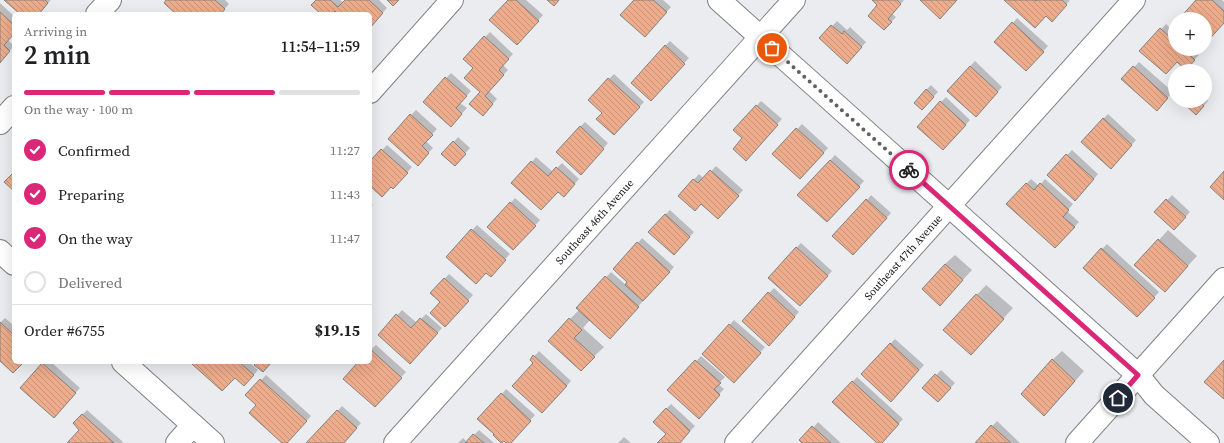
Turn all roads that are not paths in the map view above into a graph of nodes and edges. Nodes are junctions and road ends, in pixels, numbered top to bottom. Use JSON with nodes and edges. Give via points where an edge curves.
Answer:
{"nodes":[{"id":1,"x":110,"y":0,"type":"edge"},
{"id":2,"x":452,"y":0,"type":"edge"},
{"id":3,"x":719,"y":0,"type":"edge"},
{"id":4,"x":794,"y":0,"type":"edge"},
{"id":5,"x":1134,"y":0,"type":"edge"},
{"id":6,"x":99,"y":12,"type":"edge"},
{"id":7,"x":761,"y":37,"type":"junction"},
{"id":8,"x":372,"y":90,"type":"edge"},
{"id":9,"x":12,"y":109,"type":"edge"},
{"id":10,"x":0,"y":123,"type":"edge"},
{"id":11,"x":949,"y":206,"type":"junction"},
{"id":12,"x":0,"y":252,"type":"edge"},
{"id":13,"x":12,"y":262,"type":"edge"},
{"id":14,"x":1224,"y":279,"type":"edge"},
{"id":15,"x":126,"y":364,"type":"edge"},
{"id":16,"x":1138,"y":375,"type":"junction"},
{"id":17,"x":193,"y":425,"type":"junction"},
{"id":18,"x":177,"y":443,"type":"edge"},
{"id":19,"x":213,"y":443,"type":"edge"},
{"id":20,"x":395,"y":443,"type":"edge"},
{"id":21,"x":736,"y":443,"type":"edge"},
{"id":22,"x":1077,"y":443,"type":"edge"},
{"id":23,"x":1208,"y":443,"type":"edge"}],
"edges":[{"from":1,"to":6,"type":"street"},
{"from":2,"to":8,"type":"street"},
{"from":3,"to":7,"type":"street"},
{"from":4,"to":7,"type":"street","name":"Southeast 46th Avenue"},
{"from":5,"to":11,"type":"street","name":"Southeast 47th Avenue"},
{"from":7,"to":11,"type":"street"},
{"from":7,"to":20,"type":"street","name":"Southeast 46th Avenue"},
{"from":9,"to":10,"type":"street"},
{"from":11,"to":16,"type":"street"},
{"from":11,"to":21,"type":"street","name":"Southeast 47th Avenue"},
{"from":12,"to":13,"type":"street"},
{"from":14,"to":16,"type":"street"},
{"from":15,"to":17,"type":"street"},
{"from":16,"to":22,"type":"street"},
{"from":16,"to":23,"type":"street","via":[[1154,394]]},
{"from":17,"to":18,"type":"street"},
{"from":17,"to":19,"type":"street"}]}
